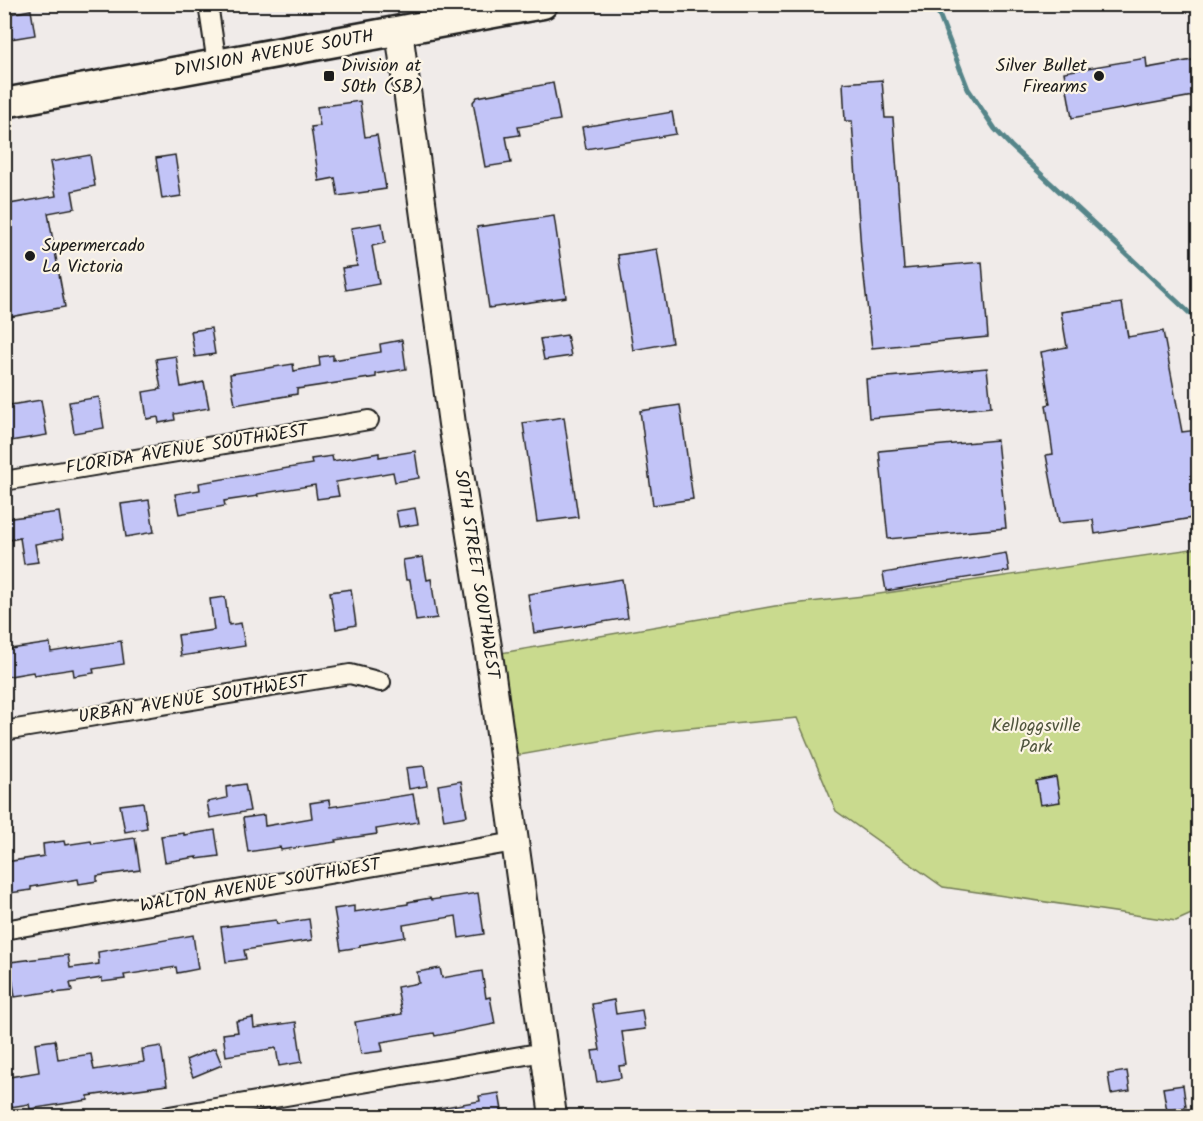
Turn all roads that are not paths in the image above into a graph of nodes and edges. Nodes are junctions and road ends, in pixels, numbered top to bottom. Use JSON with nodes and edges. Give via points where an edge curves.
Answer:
{"nodes":[{"id":1,"x":208,"y":4,"type":"edge"},
{"id":2,"x":543,"y":4,"type":"edge"},
{"id":3,"x":399,"y":31,"type":"junction"},
{"id":4,"x":217,"y":64,"type":"junction"},
{"id":5,"x":4,"y":103,"type":"edge"},
{"id":6,"x":369,"y":420,"type":"dead end"},
{"id":7,"x":4,"y":481,"type":"edge"},
{"id":8,"x":381,"y":682,"type":"dead end"},
{"id":9,"x":4,"y":731,"type":"edge"},
{"id":10,"x":515,"y":842,"type":"junction"},
{"id":11,"x":4,"y":930,"type":"edge"},
{"id":12,"x":544,"y":1052,"type":"junction"},
{"id":13,"x":169,"y":1116,"type":"edge"},
{"id":14,"x":553,"y":1116,"type":"edge"}],
"edges":[{"from":1,"to":4,"type":"street"},
{"from":2,"to":3,"type":"main road","name":"DIVISION AVENUE SOUTH"},
{"from":3,"to":4,"type":"main road","name":"DIVISION AVENUE SOUTH"},
{"from":3,"to":10,"type":"street","name":"50TH STREET SOUTHWEST","via":[[452,424]]},
{"from":4,"to":5,"type":"main road","name":"DIVISION AVENUE SOUTH"},
{"from":6,"to":7,"type":"street","name":"FLORIDA AVENUE SOUTHWEST"},
{"from":8,"to":9,"type":"street","name":"URBAN AVENUE SOUTHWEST","via":[[350,674]]},
{"from":10,"to":11,"type":"street","name":"WALTON AVENUE SOUTHWEST"},
{"from":10,"to":12,"type":"street","name":"50TH STREET SOUTHWEST"},
{"from":12,"to":13,"type":"street"},
{"from":12,"to":14,"type":"street","name":"50TH STREET SOUTHWEST"}]}
